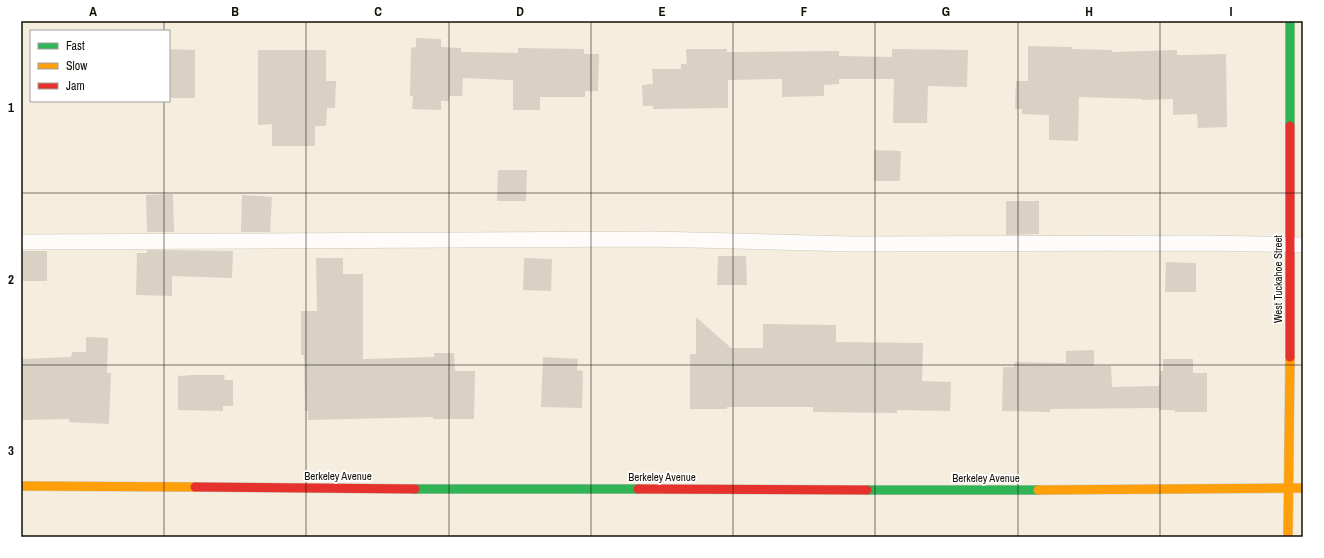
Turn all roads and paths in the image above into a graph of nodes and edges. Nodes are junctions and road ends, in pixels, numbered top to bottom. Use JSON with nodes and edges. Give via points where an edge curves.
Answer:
{"nodes":[{"id":1,"x":1290,"y":21,"type":"edge"},
{"id":2,"x":21,"y":242,"type":"edge"},
{"id":3,"x":1297,"y":245,"type":"edge"},
{"id":4,"x":21,"y":486,"type":"edge"},
{"id":5,"x":1289,"y":488,"type":"junction"},
{"id":6,"x":1303,"y":488,"type":"edge"},
{"id":7,"x":1288,"y":537,"type":"edge"}],
"edges":[{"from":1,"to":3,"type":"street","name":"West Tuckahoe Street"},
{"from":2,"to":3,"type":"lane","via":[[652,239],[853,244]]},
{"from":3,"to":5,"type":"street","name":"West Tuckahoe Street"},
{"from":4,"to":5,"type":"street","name":"Berkeley Avenue","via":[[1037,490]]},
{"from":5,"to":6,"type":"street","name":"Berkeley Avenue"},
{"from":5,"to":7,"type":"street","name":"West Tuckahoe Street"}]}
